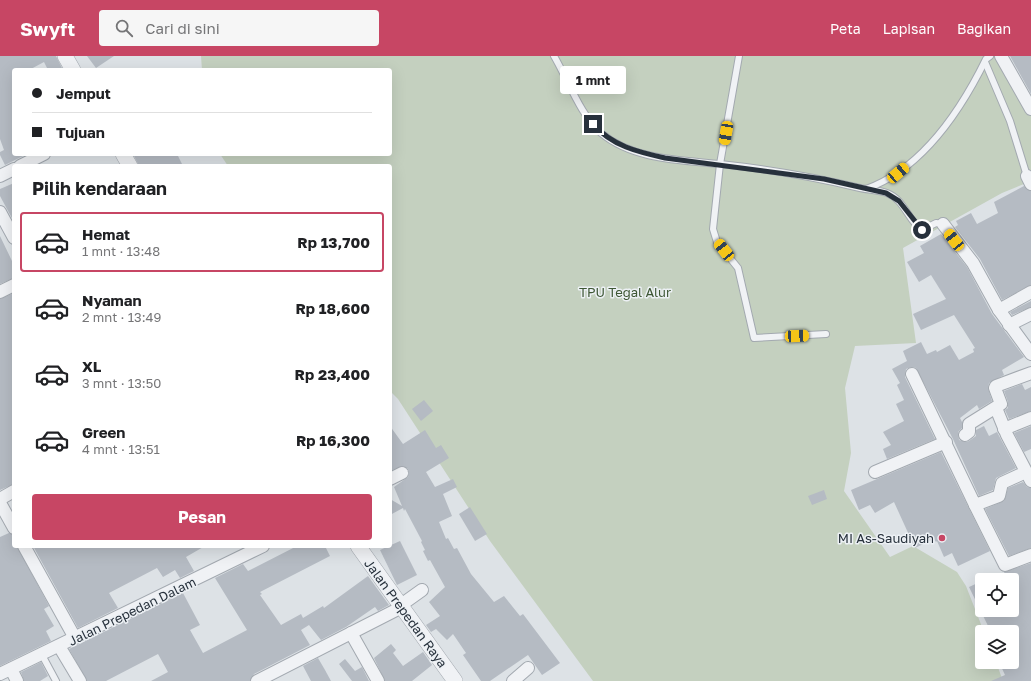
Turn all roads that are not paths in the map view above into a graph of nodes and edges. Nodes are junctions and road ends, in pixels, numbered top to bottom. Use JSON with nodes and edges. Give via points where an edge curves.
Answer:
{"nodes":[{"id":1,"x":65,"y":56,"type":"edge"},
{"id":2,"x":554,"y":56,"type":"edge"},
{"id":3,"x":739,"y":56,"type":"edge"},
{"id":4,"x":990,"y":56,"type":"edge"},
{"id":5,"x":1001,"y":56,"type":"edge"},
{"id":6,"x":985,"y":62,"type":"junction"},
{"id":7,"x":72,"y":68,"type":"edge"},
{"id":8,"x":1031,"y":109,"type":"edge"},
{"id":9,"x":40,"y":156,"type":"edge"},
{"id":10,"x":24,"y":164,"type":"edge"},
{"id":11,"x":720,"y":164,"type":"junction"},
{"id":12,"x":12,"y":170,"type":"edge"},
{"id":13,"x":0,"y":176,"type":"edge"},
{"id":14,"x":1029,"y":180,"type":"edge"},
{"id":15,"x":864,"y":189,"type":"junction"},
{"id":16,"x":0,"y":212,"type":"edge"},
{"id":17,"x":944,"y":226,"type":"joint"},
{"id":18,"x":12,"y":234,"type":"edge"},
{"id":19,"x":12,"y":286,"type":"edge"},
{"id":20,"x":0,"y":292,"type":"edge"},
{"id":21,"x":1031,"y":292,"type":"edge"},
{"id":22,"x":999,"y":310,"type":"junction"},
{"id":23,"x":1031,"y":314,"type":"edge"},
{"id":24,"x":1009,"y":325,"type":"junction"},
{"id":25,"x":826,"y":334,"type":"dead end"},
{"id":26,"x":1031,"y":354,"type":"edge"},
{"id":27,"x":1031,"y":373,"type":"edge"},
{"id":28,"x":912,"y":374,"type":"dead end"},
{"id":29,"x":996,"y":408,"type":"junction"},
{"id":30,"x":1031,"y":418,"type":"edge"},
{"id":31,"x":1004,"y":429,"type":"junction"},
{"id":32,"x":965,"y":435,"type":"dead end"},
{"id":33,"x":946,"y":442,"type":"junction"},
{"id":34,"x":875,"y":472,"type":"dead end"},
{"id":35,"x":402,"y":473,"type":"dead end"},
{"id":36,"x":1029,"y":476,"type":"edge"},
{"id":37,"x":392,"y":478,"type":"edge"},
{"id":38,"x":12,"y":491,"type":"edge"},
{"id":39,"x":0,"y":499,"type":"edge"},
{"id":40,"x":0,"y":503,"type":"edge"},
{"id":41,"x":975,"y":505,"type":"junction"},
{"id":42,"x":12,"y":524,"type":"edge"},
{"id":43,"x":25,"y":548,"type":"edge"},
{"id":44,"x":259,"y":548,"type":"edge"},
{"id":45,"x":359,"y":548,"type":"edge"},
{"id":46,"x":1031,"y":555,"type":"edge"},
{"id":47,"x":422,"y":590,"type":"dead end"},
{"id":48,"x":401,"y":606,"type":"junction"},
{"id":49,"x":351,"y":633,"type":"junction"},
{"id":50,"x":75,"y":638,"type":"junction"},
{"id":51,"x":59,"y":646,"type":"junction"},
{"id":52,"x":42,"y":655,"type":"junction"},
{"id":53,"x":528,"y":668,"type":"dead end"},
{"id":54,"x":5,"y":672,"type":"edge"},
{"id":55,"x":17,"y":681,"type":"edge"},
{"id":56,"x":56,"y":681,"type":"edge"},
{"id":57,"x":80,"y":681,"type":"edge"},
{"id":58,"x":257,"y":681,"type":"edge"},
{"id":59,"x":378,"y":681,"type":"edge"},
{"id":60,"x":455,"y":681,"type":"edge"},
{"id":61,"x":512,"y":681,"type":"edge"}],
"edges":[{"from":1,"to":7,"type":"street"},
{"from":2,"to":11,"type":"lane","via":[[586,116],[601,133],[618,144],[641,153],[677,161]]},
{"from":3,"to":11,"type":"lane"},
{"from":4,"to":6,"type":"lane"},
{"from":5,"to":8,"type":"street"},
{"from":6,"to":14,"type":"lane","via":[[1010,121]]},
{"from":6,"to":15,"type":"lane","via":[[967,94],[919,155],[898,173]]},
{"from":9,"to":10,"type":"street"},
{"from":11,"to":15,"type":"lane","via":[[824,179]]},
{"from":11,"to":25,"type":"lane","via":[[713,229],[717,242],[738,268],[754,338]]},
{"from":12,"to":13,"type":"street"},
{"from":15,"to":17,"type":"lane","via":[[893,196],[922,230],[936,224]]},
{"from":16,"to":18,"type":"street"},
{"from":17,"to":22,"type":"street","via":[[973,263]]},
{"from":19,"to":20,"type":"street"},
{"from":21,"to":22,"type":"street"},
{"from":22,"to":24,"type":"street"},
{"from":23,"to":24,"type":"street"},
{"from":24,"to":26,"type":"street"},
{"from":27,"to":29,"type":"street","via":[[995,387],[1001,404]]},
{"from":28,"to":33,"type":"street"},
{"from":29,"to":31,"type":"street"},
{"from":29,"to":32,"type":"street","via":[[969,424],[969,432]]},
{"from":30,"to":31,"type":"street"},
{"from":31,"to":36,"type":"street"},
{"from":33,"to":34,"type":"street"},
{"from":33,"to":41,"type":"street"},
{"from":35,"to":37,"type":"street"},
{"from":36,"to":41,"type":"street","via":[[1002,483],[999,496]]},
{"from":38,"to":39,"type":"street"},
{"from":40,"to":42,"type":"street"},
{"from":41,"to":46,"type":"street","via":[[1005,564]]},
{"from":43,"to":50,"type":"street"},
{"from":44,"to":50,"type":"street","name":"Jalan Prepedan Dalam"},
{"from":45,"to":48,"type":"street","name":"Jalan Prepedan Raya"},
{"from":47,"to":48,"type":"street"},
{"from":48,"to":49,"type":"street"},
{"from":48,"to":60,"type":"street","name":"Jalan Prepedan Raya"},
{"from":49,"to":58,"type":"street"},
{"from":49,"to":59,"type":"street"},
{"from":50,"to":51,"type":"street","name":"Jalan Prepedan Dalam"},
{"from":51,"to":52,"type":"street","name":"Jalan Prepedan Dalam"},
{"from":51,"to":57,"type":"street"},
{"from":52,"to":54,"type":"street","name":"Jalan Prepedan Dalam"},
{"from":52,"to":56,"type":"lane"},
{"from":53,"to":61,"type":"street"},
{"from":54,"to":55,"type":"street"}]}
